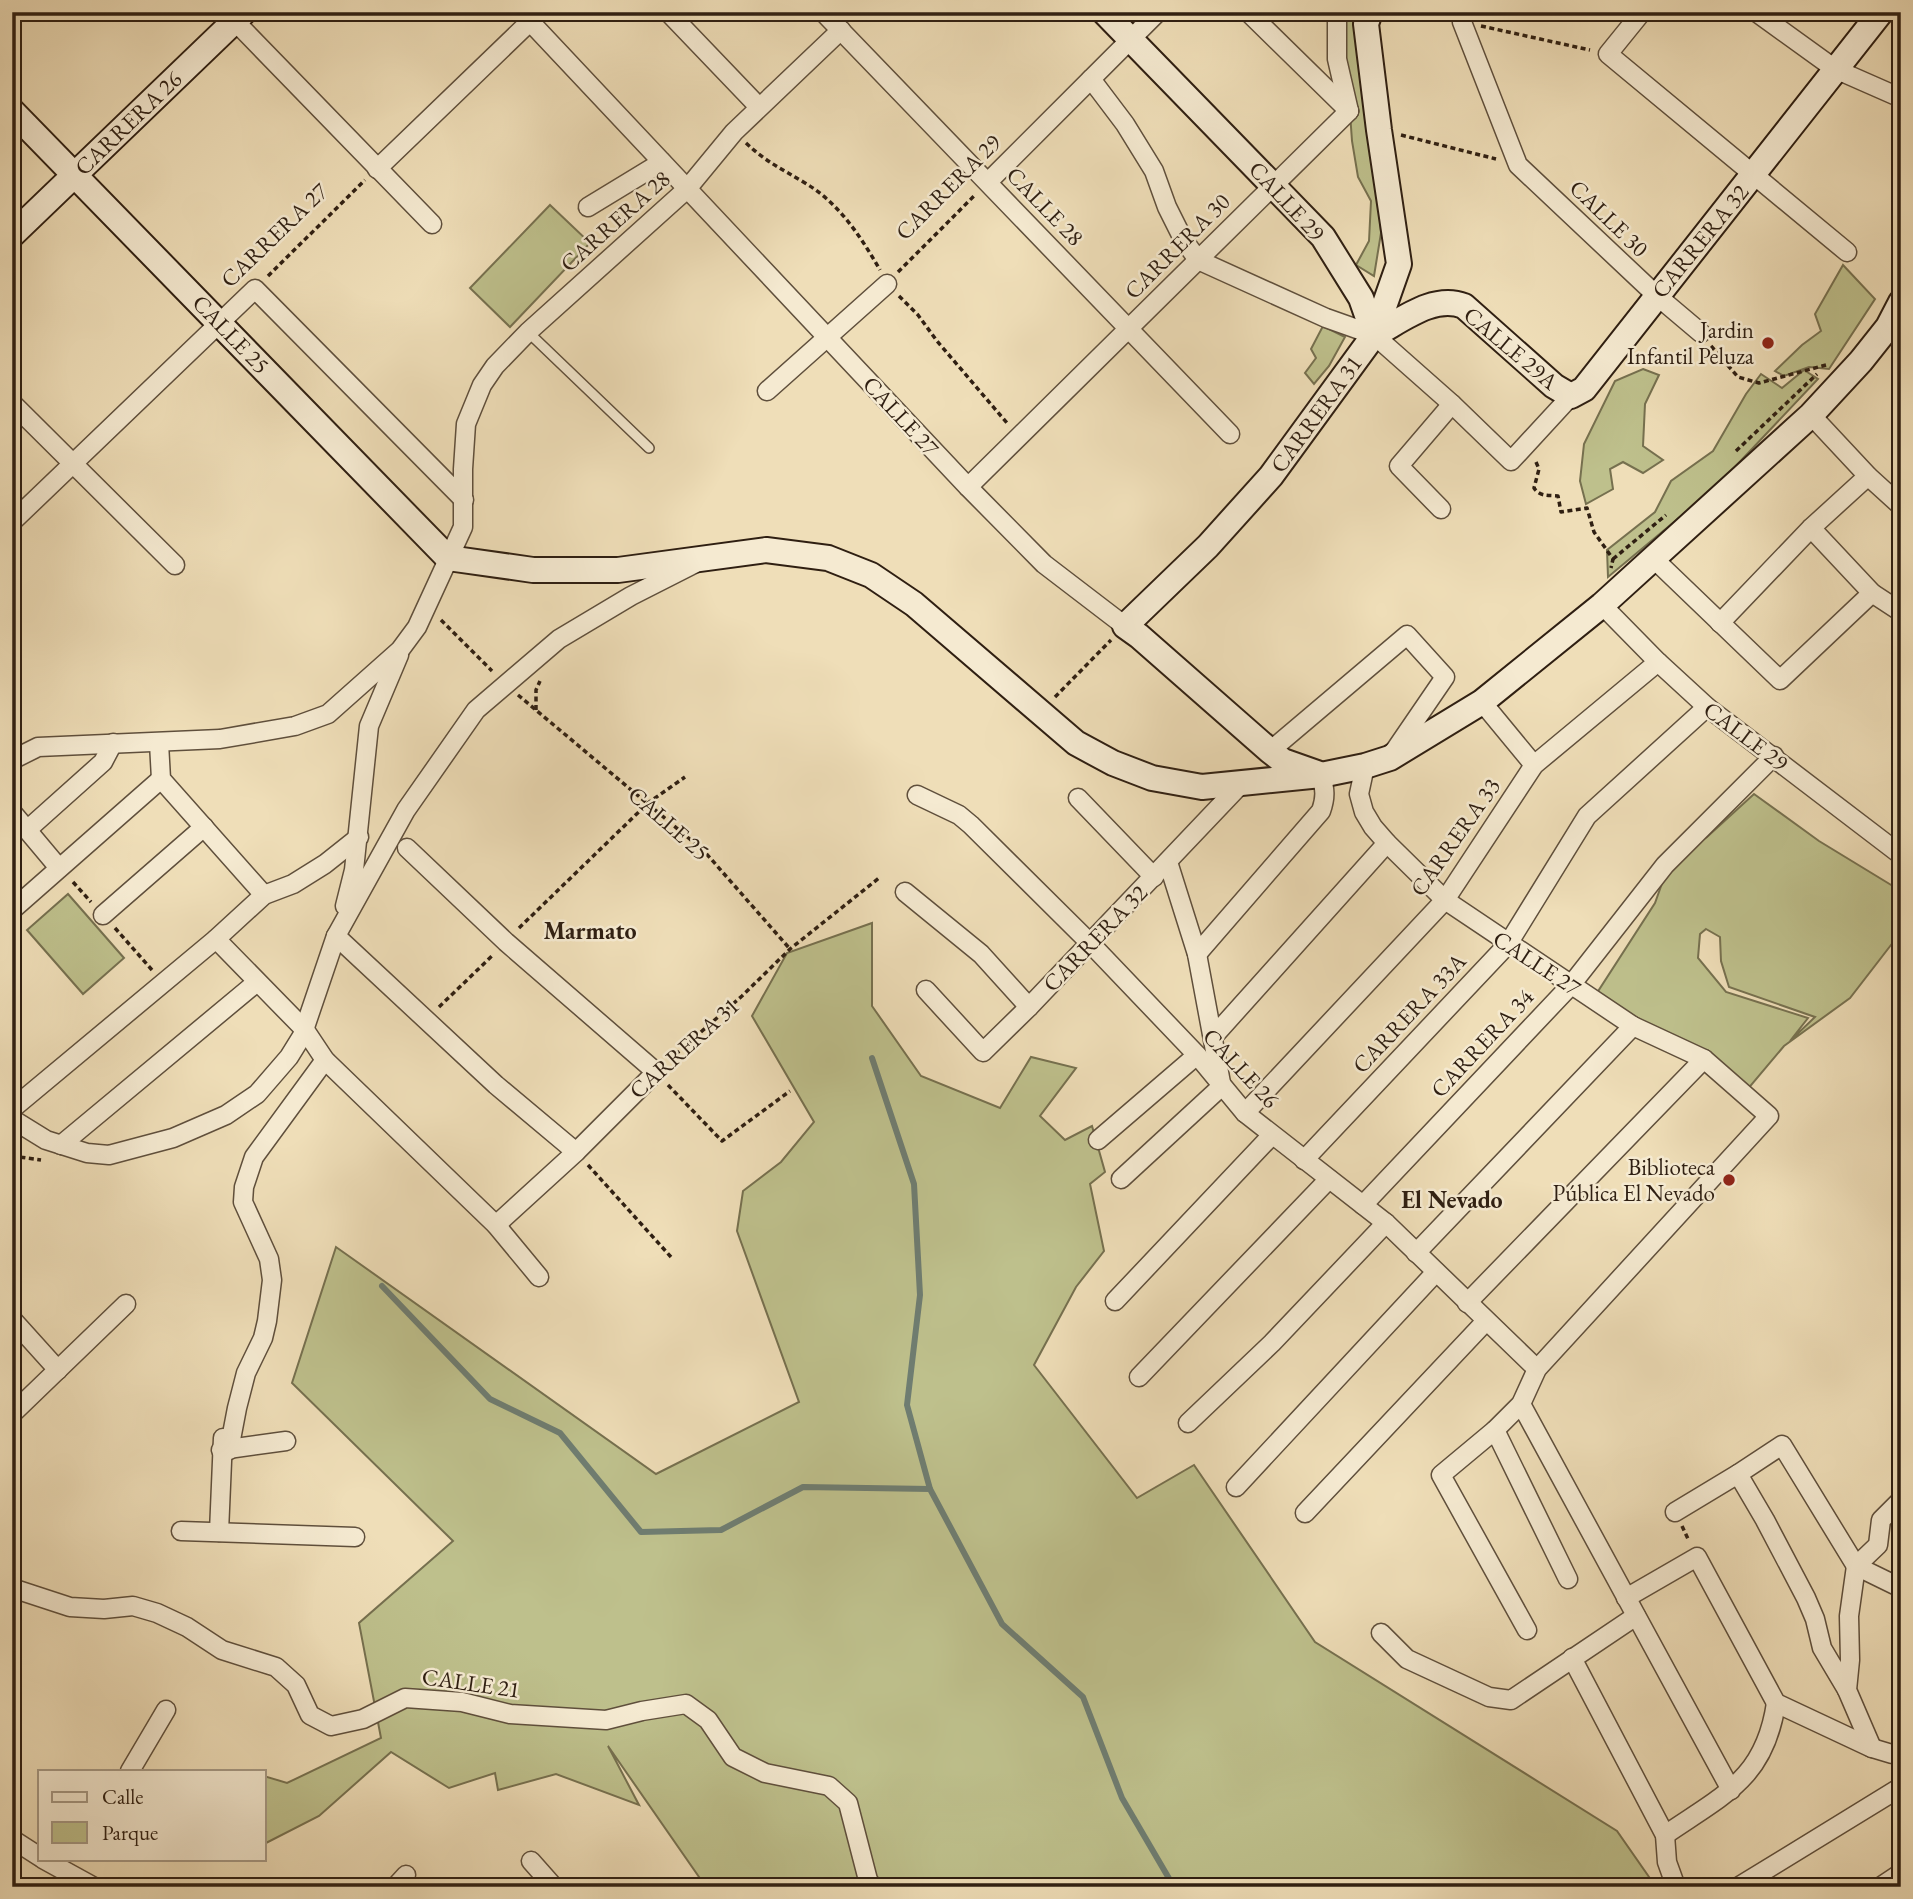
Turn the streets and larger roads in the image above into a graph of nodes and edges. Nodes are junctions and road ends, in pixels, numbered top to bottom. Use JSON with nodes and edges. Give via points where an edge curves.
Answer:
{"nodes":[{"id":1,"x":668,"y":12,"type":"edge"},
{"id":2,"x":823,"y":12,"type":"edge"},
{"id":3,"x":1104,"y":12,"type":"edge"},
{"id":4,"x":1158,"y":12,"type":"edge"},
{"id":5,"x":1248,"y":12,"type":"edge"},
{"id":6,"x":1337,"y":12,"type":"edge"},
{"id":7,"x":1370,"y":12,"type":"edge"},
{"id":8,"x":1642,"y":12,"type":"edge"},
{"id":9,"x":1756,"y":12,"type":"edge"},
{"id":10,"x":1881,"y":12,"type":"edge"},
{"id":11,"x":235,"y":15,"type":"edge"},
{"id":12,"x":530,"y":15,"type":"edge"},
{"id":13,"x":1462,"y":17,"type":"edge"},
{"id":14,"x":841,"y":30,"type":"junction"},
{"id":15,"x":1131,"y":40,"type":"junction"},
{"id":16,"x":1835,"y":69,"type":"junction"},
{"id":17,"x":1091,"y":79,"type":"junction"},
{"id":18,"x":1901,"y":98,"type":"edge"},
{"id":19,"x":759,"y":107,"type":"junction"},
{"id":20,"x":12,"y":111,"type":"edge"},
{"id":21,"x":1349,"y":111,"type":"junction"},
{"id":22,"x":662,"y":162,"type":"junction"},
{"id":23,"x":377,"y":169,"type":"junction"},
{"id":24,"x":75,"y":175,"type":"junction"},
{"id":25,"x":1753,"y":175,"type":"junction"},
{"id":26,"x":988,"y":182,"type":"junction"},
{"id":27,"x":1273,"y":186,"type":"junction"},
{"id":28,"x":687,"y":189,"type":"junction"},
{"id":29,"x":588,"y":206,"type":"dead end"},
{"id":30,"x":432,"y":224,"type":"dead end"},
{"id":31,"x":12,"y":234,"type":"edge"},
{"id":32,"x":1847,"y":251,"type":"dead end"},
{"id":33,"x":1198,"y":260,"type":"junction"},
{"id":34,"x":887,"y":284,"type":"road end"},
{"id":35,"x":1656,"y":296,"type":"junction"},
{"id":36,"x":1901,"y":302,"type":"edge"},
{"id":37,"x":219,"y":322,"type":"junction"},
{"id":38,"x":1128,"y":328,"type":"junction"},
{"id":39,"x":1701,"y":333,"type":"road end"},
{"id":40,"x":1374,"y":335,"type":"junction"},
{"id":41,"x":827,"y":337,"type":"junction"},
{"id":42,"x":767,"y":391,"type":"dead end"},
{"id":43,"x":1571,"y":396,"type":"junction"},
{"id":44,"x":12,"y":403,"type":"edge"},
{"id":45,"x":1452,"y":404,"type":"junction"},
{"id":46,"x":1811,"y":415,"type":"junction"},
{"id":47,"x":1230,"y":434,"type":"dead end"},
{"id":48,"x":1511,"y":461,"type":"joint"},
{"id":49,"x":73,"y":464,"type":"junction"},
{"id":50,"x":1868,"y":476,"type":"junction"},
{"id":51,"x":968,"y":487,"type":"junction"},
{"id":52,"x":464,"y":500,"type":"junction"},
{"id":53,"x":1901,"y":506,"type":"edge"},
{"id":54,"x":1441,"y":509,"type":"dead end"},
{"id":55,"x":12,"y":522,"type":"edge"},
{"id":56,"x":1811,"y":528,"type":"junction"},
{"id":57,"x":448,"y":558,"type":"junction"},
{"id":58,"x":1654,"y":559,"type":"junction"},
{"id":59,"x":704,"y":560,"type":"junction"},
{"id":60,"x":175,"y":565,"type":"dead end"},
{"id":61,"x":1872,"y":593,"type":"junction"},
{"id":62,"x":1602,"y":605,"type":"junction"},
{"id":63,"x":1901,"y":612,"type":"edge"},
{"id":64,"x":1720,"y":623,"type":"junction"},
{"id":65,"x":1125,"y":626,"type":"junction"},
{"id":66,"x":401,"y":650,"type":"junction"},
{"id":67,"x":1658,"y":662,"type":"junction"},
{"id":68,"x":1482,"y":702,"type":"junction"},
{"id":69,"x":1707,"y":707,"type":"junction"},
{"id":70,"x":113,"y":743,"type":"junction"},
{"id":71,"x":159,"y":743,"type":"junction"},
{"id":72,"x":1270,"y":751,"type":"junction"},
{"id":73,"x":1774,"y":756,"type":"junction"},
{"id":74,"x":1390,"y":758,"type":"junction"},
{"id":75,"x":12,"y":760,"type":"edge"},
{"id":76,"x":1534,"y":765,"type":"junction"},
{"id":77,"x":1365,"y":766,"type":"junction"},
{"id":78,"x":1321,"y":775,"type":"junction"},
{"id":79,"x":161,"y":779,"type":"junction"},
{"id":80,"x":1241,"y":783,"type":"junction"},
{"id":81,"x":1202,"y":787,"type":"junction"},
{"id":82,"x":917,"y":795,"type":"dead end"},
{"id":83,"x":1078,"y":797,"type":"dead end"},
{"id":84,"x":12,"y":812,"type":"edge"},
{"id":85,"x":1203,"y":821,"type":"junction"},
{"id":86,"x":204,"y":827,"type":"junction"},
{"id":87,"x":27,"y":830,"type":"junction"},
{"id":88,"x":359,"y":837,"type":"junction"},
{"id":89,"x":1387,"y":843,"type":"junction"},
{"id":90,"x":407,"y":848,"type":"dead end"},
{"id":91,"x":1901,"y":855,"type":"edge"},
{"id":92,"x":1168,"y":862,"type":"junction"},
{"id":93,"x":59,"y":868,"type":"junction"},
{"id":94,"x":1154,"y":877,"type":"junction"},
{"id":95,"x":905,"y":892,"type":"dead end"},
{"id":96,"x":264,"y":895,"type":"junction"},
{"id":97,"x":1445,"y":900,"type":"junction"},
{"id":98,"x":12,"y":910,"type":"edge"},
{"id":99,"x":103,"y":915,"type":"dead end"},
{"id":100,"x":336,"y":936,"type":"junction"},
{"id":101,"x":216,"y":939,"type":"junction"},
{"id":102,"x":1090,"y":943,"type":"junction"},
{"id":103,"x":1508,"y":944,"type":"junction"},
{"id":104,"x":1197,"y":954,"type":"junction"},
{"id":105,"x":257,"y":982,"type":"junction"},
{"id":106,"x":1571,"y":985,"type":"junction"},
{"id":107,"x":926,"y":990,"type":"dead end"},
{"id":108,"x":1029,"y":1007,"type":"junction"},
{"id":109,"x":1633,"y":1026,"type":"junction"},
{"id":110,"x":305,"y":1030,"type":"junction"},
{"id":111,"x":1213,"y":1037,"type":"junction"},
{"id":112,"x":1196,"y":1055,"type":"junction"},
{"id":113,"x":1704,"y":1059,"type":"junction"},
{"id":114,"x":325,"y":1060,"type":"junction"},
{"id":115,"x":1222,"y":1086,"type":"junction"},
{"id":116,"x":12,"y":1109,"type":"edge"},
{"id":117,"x":1245,"y":1114,"type":"junction"},
{"id":118,"x":12,"y":1119,"type":"edge"},
{"id":119,"x":1272,"y":1135,"type":"junction"},
{"id":120,"x":1098,"y":1140,"type":"dead end"},
{"id":121,"x":61,"y":1145,"type":"junction"},
{"id":122,"x":576,"y":1152,"type":"junction"},
{"id":123,"x":1304,"y":1160,"type":"junction"},
{"id":124,"x":1329,"y":1179,"type":"junction"},
{"id":125,"x":1121,"y":1180,"type":"dead end"},
{"id":126,"x":1363,"y":1205,"type":"junction"},
{"id":127,"x":1386,"y":1223,"type":"junction"},
{"id":128,"x":496,"y":1225,"type":"junction"},
{"id":129,"x":1416,"y":1253,"type":"junction"},
{"id":130,"x":1436,"y":1272,"type":"junction"},
{"id":131,"x":539,"y":1277,"type":"dead end"},
{"id":132,"x":1115,"y":1301,"type":"dead end"},
{"id":133,"x":1467,"y":1303,"type":"junction"},
{"id":134,"x":126,"y":1304,"type":"dead end"},
{"id":135,"x":13,"y":1320,"type":"edge"},
{"id":136,"x":1486,"y":1321,"type":"junction"},
{"id":137,"x":1536,"y":1368,"type":"junction"},
{"id":138,"x":58,"y":1370,"type":"junction"},
{"id":139,"x":1139,"y":1377,"type":"dead end"},
{"id":140,"x":1521,"y":1404,"type":"junction"},
{"id":141,"x":226,"y":1407,"type":"dead end"},
{"id":142,"x":12,"y":1414,"type":"edge"},
{"id":143,"x":1188,"y":1423,"type":"dead end"},
{"id":144,"x":1495,"y":1430,"type":"junction"},
{"id":145,"x":286,"y":1441,"type":"dead end"},
{"id":146,"x":225,"y":1450,"type":"junction"},
{"id":147,"x":1738,"y":1475,"type":"junction"},
{"id":148,"x":1236,"y":1487,"type":"dead end"},
{"id":149,"x":1901,"y":1500,"type":"edge"},
{"id":150,"x":1675,"y":1512,"type":"road end"},
{"id":151,"x":1306,"y":1513,"type":"dead end"},
{"id":152,"x":181,"y":1531,"type":"dead end"},
{"id":153,"x":219,"y":1532,"type":"junction"},
{"id":154,"x":355,"y":1537,"type":"dead end"},
{"id":155,"x":1856,"y":1566,"type":"junction"},
{"id":156,"x":1567,"y":1578,"type":"dead end"},
{"id":157,"x":12,"y":1588,"type":"edge"},
{"id":158,"x":1901,"y":1588,"type":"edge"},
{"id":159,"x":1626,"y":1598,"type":"junction"},
{"id":160,"x":1636,"y":1616,"type":"junction"},
{"id":161,"x":1527,"y":1630,"type":"dead end"},
{"id":162,"x":1381,"y":1633,"type":"dead end"},
{"id":163,"x":1572,"y":1658,"type":"junction"},
{"id":164,"x":1847,"y":1690,"type":"junction"},
{"id":165,"x":1776,"y":1703,"type":"junction"},
{"id":166,"x":166,"y":1710,"type":"dead end"},
{"id":167,"x":1872,"y":1748,"type":"junction"},
{"id":168,"x":1892,"y":1754,"type":"dead end"},
{"id":169,"x":131,"y":1770,"type":"edge"},
{"id":170,"x":1901,"y":1787,"type":"edge"},
{"id":171,"x":1731,"y":1790,"type":"junction"},
{"id":172,"x":1665,"y":1835,"type":"junction"},
{"id":173,"x":12,"y":1839,"type":"edge"},
{"id":174,"x":38,"y":1855,"type":"edge"},
{"id":175,"x":45,"y":1860,"type":"edge"},
{"id":176,"x":77,"y":1860,"type":"edge"},
{"id":177,"x":531,"y":1861,"type":"dead end"},
{"id":178,"x":1901,"y":1873,"type":"edge"},
{"id":179,"x":69,"y":1875,"type":"junction"},
{"id":180,"x":94,"y":1887,"type":"edge"},
{"id":181,"x":554,"y":1887,"type":"edge"},
{"id":182,"x":873,"y":1887,"type":"edge"},
{"id":183,"x":1676,"y":1887,"type":"edge"},
{"id":184,"x":1738,"y":1887,"type":"edge"},
{"id":185,"x":1880,"y":1887,"type":"edge"}],
"edges":[{"from":1,"to":19,"type":"street"},
{"from":2,"to":14,"type":"street","name":"CALLE 28"},
{"from":3,"to":15,"type":"street","name":"CALLE 29"},
{"from":4,"to":15,"type":"street","name":"CARRERA 29"},
{"from":5,"to":21,"type":"street"},
{"from":6,"to":21,"type":"street","via":[[1337,60]]},
{"from":7,"to":40,"type":"street","name":"CARRERA 31","via":[[1366,24],[1399,264]]},
{"from":8,"to":25,"type":"street","via":[[1608,54]]},
{"from":9,"to":16,"type":"street"},
{"from":10,"to":16,"type":"street","name":"CARRERA 32"},
{"from":11,"to":23,"type":"street"},
{"from":11,"to":24,"type":"street","name":"CARRERA 26"},
{"from":12,"to":22,"type":"street","name":"CALLE 27"},
{"from":12,"to":23,"type":"street"},
{"from":13,"to":35,"type":"street","name":"CALLE 30","via":[[1518,165]]},
{"from":14,"to":19,"type":"street","name":"CARRERA 28"},
{"from":14,"to":26,"type":"street","name":"CALLE 28"},
{"from":15,"to":17,"type":"street","name":"CARRERA 29"},
{"from":15,"to":27,"type":"street","name":"CALLE 29"},
{"from":16,"to":18,"type":"street"},
{"from":16,"to":25,"type":"street","name":"CARRERA 32"},
{"from":17,"to":26,"type":"street","name":"CARRERA 29"},
{"from":17,"to":33,"type":"street","via":[[1154,171],[1183,239]]},
{"from":19,"to":28,"type":"street","name":"CARRERA 28"},
{"from":20,"to":24,"type":"street","name":"CALLE 25"},
{"from":21,"to":27,"type":"street","name":"CARRERA 30"},
{"from":22,"to":28,"type":"street","name":"CALLE 27"},
{"from":22,"to":29,"type":"street"},
{"from":23,"to":30,"type":"street"},
{"from":24,"to":31,"type":"street","name":"CARRERA 26"},
{"from":24,"to":37,"type":"street","name":"CALLE 25"},
{"from":25,"to":32,"type":"street"},
{"from":25,"to":35,"type":"street","name":"CARRERA 32"},
{"from":26,"to":38,"type":"street","name":"CALLE 28"},
{"from":27,"to":33,"type":"street","name":"CARRERA 30"},
{"from":27,"to":40,"type":"street","name":"CALLE 29","via":[[1323,237],[1361,298]]},
{"from":28,"to":41,"type":"street","name":"CALLE 27"},
{"from":28,"to":52,"type":"street","name":"CARRERA 28","via":[[495,366],[472,404],[466,424]]},
{"from":33,"to":38,"type":"street","name":"CARRERA 30"},
{"from":33,"to":40,"type":"street"},
{"from":34,"to":41,"type":"street"},
{"from":35,"to":39,"type":"street","name":"CALLE 30"},
{"from":35,"to":43,"type":"street","name":"CARRERA 32","via":[[1584,389]]},
{"from":36,"to":46,"type":"street","via":[[1861,361]]},
{"from":37,"to":49,"type":"street","name":"CARRERA 27"},
{"from":37,"to":52,"type":"street","name":"CARRERA 27","via":[[256,289]]},
{"from":37,"to":57,"type":"street","name":"CALLE 25"},
{"from":38,"to":47,"type":"street","name":"CALLE 28"},
{"from":38,"to":51,"type":"street","name":"CARRERA 30"},
{"from":40,"to":43,"type":"street","name":"CALLE 29A","via":[[1435,303],[1464,306]]},
{"from":40,"to":45,"type":"street","name":"CALLE 29"},
{"from":40,"to":65,"type":"street","name":"CARRERA 31","via":[[1271,476],[1208,546]]},
{"from":41,"to":42,"type":"street"},
{"from":41,"to":51,"type":"street","name":"CALLE 27"},
{"from":43,"to":48,"type":"street","name":"CARRERA 32"},
{"from":44,"to":49,"type":"street"},
{"from":45,"to":48,"type":"street","name":"CALLE 29"},
{"from":45,"to":54,"type":"street","via":[[1399,466]]},
{"from":46,"to":50,"type":"street"},
{"from":46,"to":58,"type":"street"},
{"from":49,"to":55,"type":"street","name":"CARRERA 27"},
{"from":49,"to":60,"type":"street"},
{"from":50,"to":53,"type":"street"},
{"from":50,"to":56,"type":"street"},
{"from":51,"to":65,"type":"street","name":"CALLE 27","via":[[1044,564]]},
{"from":52,"to":57,"type":"street","name":"CARRERA 28","via":[[463,527]]},
{"from":56,"to":61,"type":"street"},
{"from":56,"to":64,"type":"street"},
{"from":57,"to":59,"type":"street","via":[[533,570],[606,570]]},
{"from":57,"to":66,"type":"street","name":"CARRERA 28","via":[[418,627]]},
{"from":58,"to":62,"type":"street"},
{"from":58,"to":64,"type":"street"},
{"from":59,"to":81,"type":"street","via":[[766,550],[828,558],[871,575],[914,604],[1076,743],[1153,778]]},
{"from":59,"to":100,"type":"street","via":[[559,639],[476,710],[406,810]]},
{"from":61,"to":63,"type":"street"},
{"from":61,"to":64,"type":"street","via":[[1780,680]]},
{"from":62,"to":67,"type":"street","name":"CALLE 29"},
{"from":62,"to":68,"type":"street"},
{"from":65,"to":72,"type":"street","name":"CALLE 27"},
{"from":66,"to":71,"type":"street","via":[[328,714],[295,726],[220,739]]},
{"from":66,"to":88,"type":"street","via":[[369,726]]},
{"from":67,"to":69,"type":"street","name":"CALLE 29"},
{"from":67,"to":76,"type":"street","name":"CARRERA 33"},
{"from":68,"to":74,"type":"street"},
{"from":68,"to":76,"type":"street"},
{"from":69,"to":73,"type":"street","name":"CALLE 29"},
{"from":69,"to":103,"type":"street","name":"CARRERA 33A","via":[[1587,816]]},
{"from":70,"to":71,"type":"street"},
{"from":70,"to":75,"type":"street","via":[[38,747]]},
{"from":70,"to":87,"type":"street","via":[[103,762]]},
{"from":71,"to":79,"type":"street"},
{"from":72,"to":74,"type":"street","via":[[1407,635],[1445,677]]},
{"from":72,"to":78,"type":"street","name":"CALLE 27","via":[[1283,761]]},
{"from":73,"to":91,"type":"street","name":"CALLE 29"},
{"from":73,"to":106,"type":"street","name":"CARRERA 34","via":[[1665,865]]},
{"from":74,"to":77,"type":"street"},
{"from":76,"to":97,"type":"street","name":"CARRERA 33"},
{"from":77,"to":78,"type":"street"},
{"from":77,"to":89,"type":"street","name":"CALLE 27","via":[[1360,802]]},
{"from":78,"to":80,"type":"street"},
{"from":78,"to":104,"type":"street","via":[[1325,790],[1321,811]]},
{"from":79,"to":86,"type":"street"},
{"from":79,"to":93,"type":"street"},
{"from":80,"to":81,"type":"street"},
{"from":80,"to":85,"type":"street","name":"CARRERA 32"},
{"from":81,"to":85,"type":"street"},
{"from":82,"to":102,"type":"street","name":"CALLE 26","via":[[971,825]]},
{"from":83,"to":94,"type":"street"},
{"from":84,"to":87,"type":"street"},
{"from":85,"to":92,"type":"street","name":"CARRERA 32"},
{"from":86,"to":96,"type":"street"},
{"from":86,"to":99,"type":"street"},
{"from":87,"to":93,"type":"street"},
{"from":88,"to":96,"type":"street","via":[[293,884]]},
{"from":88,"to":100,"type":"street"},
{"from":89,"to":97,"type":"street","name":"CALLE 27"},
{"from":89,"to":111,"type":"street"},
{"from":90,"to":122,"type":"street","name":"CARRERA 31","via":[[506,942],[656,1072]]},
{"from":92,"to":94,"type":"street","name":"CARRERA 32"},
{"from":92,"to":104,"type":"street"},
{"from":93,"to":98,"type":"street"},
{"from":94,"to":102,"type":"street","name":"CARRERA 32"},
{"from":95,"to":108,"type":"street","via":[[981,954]]},
{"from":96,"to":101,"type":"street"},
{"from":97,"to":103,"type":"street","name":"CALLE 27"},
{"from":97,"to":117,"type":"street","name":"CARRERA 33"},
{"from":100,"to":110,"type":"street"},
{"from":100,"to":122,"type":"street","via":[[496,1085]]},
{"from":101,"to":105,"type":"street"},
{"from":101,"to":116,"type":"street"},
{"from":102,"to":108,"type":"street","name":"CARRERA 32"},
{"from":102,"to":112,"type":"street","name":"CALLE 26"},
{"from":103,"to":106,"type":"street","name":"CALLE 27"},
{"from":103,"to":123,"type":"street","name":"CARRERA 33A"},
{"from":104,"to":111,"type":"street"},
{"from":105,"to":110,"type":"street"},
{"from":105,"to":121,"type":"street"},
{"from":106,"to":109,"type":"street","name":"CALLE 27"},
{"from":106,"to":126,"type":"street","name":"CARRERA 34"},
{"from":107,"to":108,"type":"street","name":"CARRERA 32","via":[[983,1052]]},
{"from":109,"to":113,"type":"street","name":"CALLE 27"},
{"from":109,"to":129,"type":"street"},
{"from":110,"to":114,"type":"street"},
{"from":110,"to":121,"type":"street","via":[[257,1094],[226,1115],[173,1138],[109,1155]]},
{"from":111,"to":115,"type":"street"},
{"from":112,"to":115,"type":"street","name":"CALLE 26"},
{"from":112,"to":120,"type":"street"},
{"from":113,"to":133,"type":"street"},
{"from":113,"to":137,"type":"street","name":"CALLE 27","via":[[1769,1116]]},
{"from":114,"to":128,"type":"street"},
{"from":114,"to":146,"type":"street","via":[[254,1157],[244,1187],[243,1202],[269,1259],[271,1290],[268,1321],[246,1373]]},
{"from":115,"to":117,"type":"street","name":"CALLE 26"},
{"from":115,"to":125,"type":"street"},
{"from":117,"to":119,"type":"street","name":"CALLE 26"},
{"from":118,"to":121,"type":"street"},
{"from":119,"to":123,"type":"street","name":"CALLE 26"},
{"from":119,"to":132,"type":"street"},
{"from":122,"to":128,"type":"street","name":"CARRERA 31"},
{"from":123,"to":124,"type":"street","name":"CALLE 26"},
{"from":124,"to":126,"type":"street","name":"CALLE 26"},
{"from":124,"to":139,"type":"street"},
{"from":126,"to":127,"type":"street","name":"CALLE 26"},
{"from":127,"to":129,"type":"street","name":"CALLE 26"},
{"from":127,"to":143,"type":"street"},
{"from":128,"to":131,"type":"street"},
{"from":129,"to":130,"type":"street","name":"CALLE 26"},
{"from":130,"to":133,"type":"street","name":"CALLE 26"},
{"from":130,"to":148,"type":"street"},
{"from":133,"to":136,"type":"street","name":"CALLE 26"},
{"from":134,"to":138,"type":"street"},
{"from":135,"to":138,"type":"street"},
{"from":136,"to":137,"type":"street","name":"CALLE 26"},
{"from":136,"to":151,"type":"street"},
{"from":137,"to":140,"type":"street"},
{"from":138,"to":142,"type":"street"},
{"from":140,"to":144,"type":"street"},
{"from":140,"to":159,"type":"street"},
{"from":141,"to":146,"type":"street"},
{"from":144,"to":156,"type":"street"},
{"from":144,"to":161,"type":"street","via":[[1441,1475]]},
{"from":145,"to":146,"type":"street"},
{"from":146,"to":153,"type":"street"},
{"from":147,"to":150,"type":"street"},
{"from":147,"to":155,"type":"street","via":[[1782,1445]]},
{"from":147,"to":164,"type":"street","via":[[1806,1598],[1822,1648]]},
{"from":149,"to":155,"type":"street","via":[[1881,1520],[1878,1545]]},
{"from":152,"to":153,"type":"street"},
{"from":153,"to":154,"type":"street"},
{"from":155,"to":158,"type":"street"},
{"from":155,"to":164,"type":"street"},
{"from":157,"to":182,"type":"street","name":"CALLE 21","via":[[71,1607],[133,1606],[157,1613],[222,1650],[276,1667],[296,1685],[310,1715],[331,1726],[363,1719],[405,1699],[462,1702],[510,1714],[606,1720],[686,1704],[708,1720],[733,1757],[765,1773],[829,1786],[848,1803]]},
{"from":159,"to":160,"type":"street"},
{"from":159,"to":165,"type":"street","via":[[1697,1557]]},
{"from":160,"to":163,"type":"street"},
{"from":160,"to":171,"type":"street"},
{"from":162,"to":163,"type":"street","via":[[1407,1658],[1489,1697],[1511,1700]]},
{"from":163,"to":172,"type":"street"},
{"from":164,"to":167,"type":"street"},
{"from":165,"to":167,"type":"street"},
{"from":165,"to":171,"type":"street","via":[[1759,1758]]},
{"from":166,"to":169,"type":"street"},
{"from":167,"to":168,"type":"street"},
{"from":170,"to":184,"type":"street"},
{"from":171,"to":172,"type":"street"},
{"from":172,"to":183,"type":"street","via":[[1667,1862]]},
{"from":173,"to":174,"type":"street"},
{"from":175,"to":179,"type":"street"},
{"from":176,"to":179,"type":"street"},
{"from":177,"to":181,"type":"street"},
{"from":178,"to":185,"type":"street"},
{"from":179,"to":180,"type":"street"}]}
